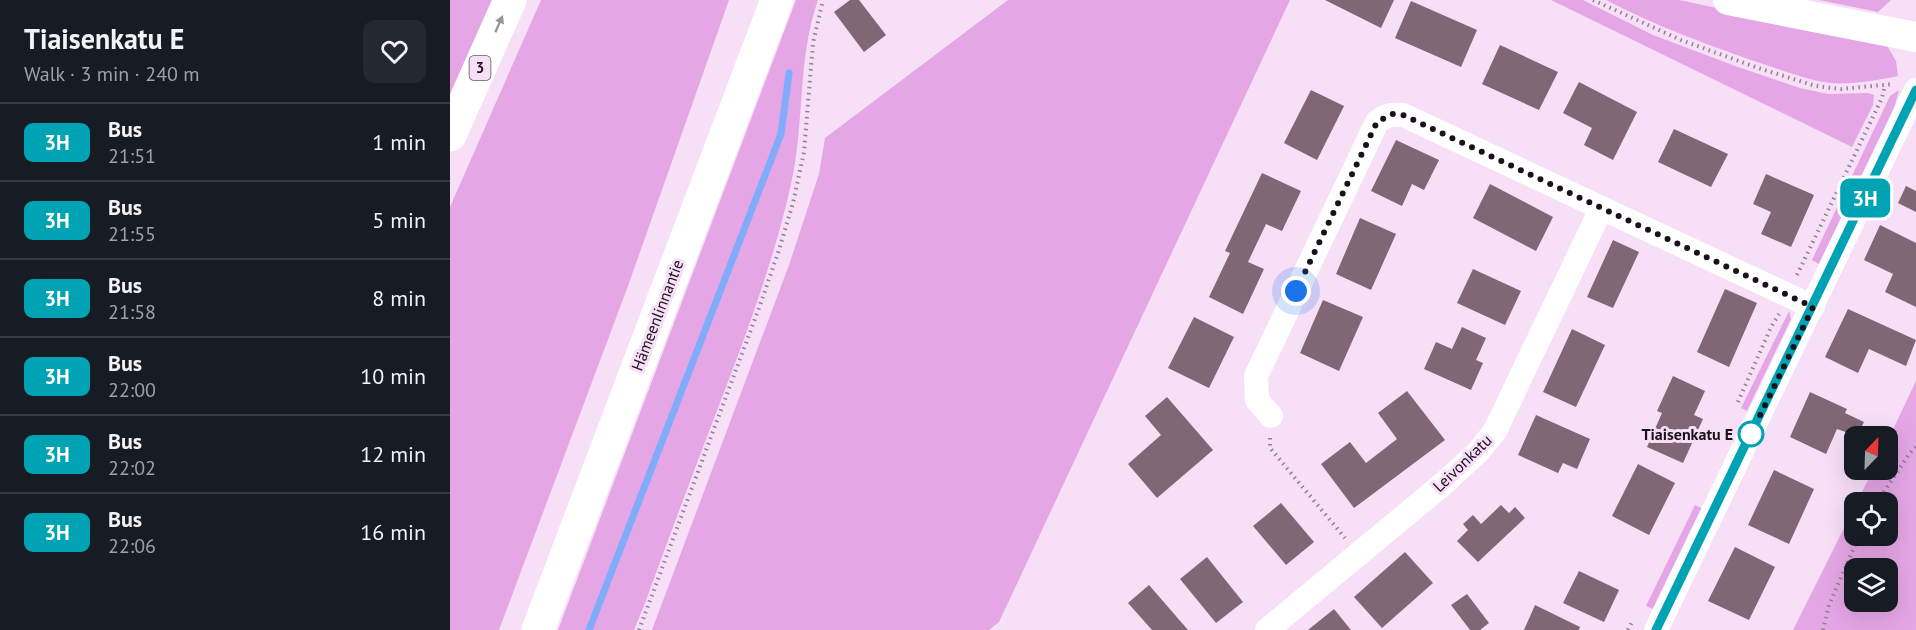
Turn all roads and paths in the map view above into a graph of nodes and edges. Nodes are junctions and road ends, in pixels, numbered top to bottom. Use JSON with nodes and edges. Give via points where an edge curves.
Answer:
{"nodes":[{"id":1,"x":510,"y":0,"type":"edge"},
{"id":2,"x":777,"y":0,"type":"edge"},
{"id":3,"x":823,"y":0,"type":"edge"},
{"id":4,"x":1593,"y":0,"type":"edge"},
{"id":5,"x":1728,"y":0,"type":"edge"},
{"id":6,"x":1916,"y":37,"type":"edge"},
{"id":7,"x":1885,"y":85,"type":"junction"},
{"id":8,"x":1907,"y":87,"type":"edge"},
{"id":9,"x":450,"y":135,"type":"edge"},
{"id":10,"x":1601,"y":209,"type":"junction"},
{"id":11,"x":1788,"y":296,"type":"junction"},
{"id":12,"x":1813,"y":307,"type":"junction"},
{"id":13,"x":1733,"y":412,"type":"dead end"},
{"id":14,"x":1271,"y":416,"type":"joint"},
{"id":15,"x":1916,"y":447,"type":"edge"},
{"id":16,"x":1885,"y":492,"type":"edge"},
{"id":17,"x":1855,"y":546,"type":"edge"},
{"id":18,"x":1358,"y":553,"type":"junction"},
{"id":19,"x":1635,"y":615,"type":"dead end"},
{"id":20,"x":538,"y":630,"type":"edge"},
{"id":21,"x":639,"y":630,"type":"edge"},
{"id":22,"x":1268,"y":630,"type":"edge"},
{"id":23,"x":1628,"y":630,"type":"edge"},
{"id":24,"x":1656,"y":630,"type":"edge"},
{"id":25,"x":1823,"y":630,"type":"edge"}],
"edges":[{"from":9,"to":1,"type":"main road","number":"3","one_way":true},
{"from":2,"to":20,"type":"main road","name":"Hämeenlinnantie"},
{"from":3,"to":21,"type":"path","via":[[813,43],[804,152],[793,203],[759,308]]},
{"from":4,"to":7,"type":"path","via":[[1681,40],[1816,86],[1841,89]]},
{"from":5,"to":6,"type":"street"},
{"from":7,"to":8,"type":"path"},
{"from":7,"to":11,"type":"path"},
{"from":8,"to":12,"type":"street"},
{"from":10,"to":11,"type":"street"},
{"from":10,"to":14,"type":"street","via":[[1403,115],[1384,116],[1377,122],[1256,376],[1257,400]]},
{"from":10,"to":18,"type":"street","name":"Leivonkatu","via":[[1495,430],[1478,452],[1443,484]]},
{"from":11,"to":12,"type":"street"},
{"from":11,"to":13,"type":"path"},
{"from":12,"to":24,"type":"street"},
{"from":14,"to":18,"type":"path","via":[[1270,448]]},
{"from":15,"to":16,"type":"path"},
{"from":17,"to":25,"type":"path","via":[[1828,605]]},
{"from":18,"to":22,"type":"street","name":"Leivonkatu"},
{"from":19,"to":23,"type":"path"}]}
